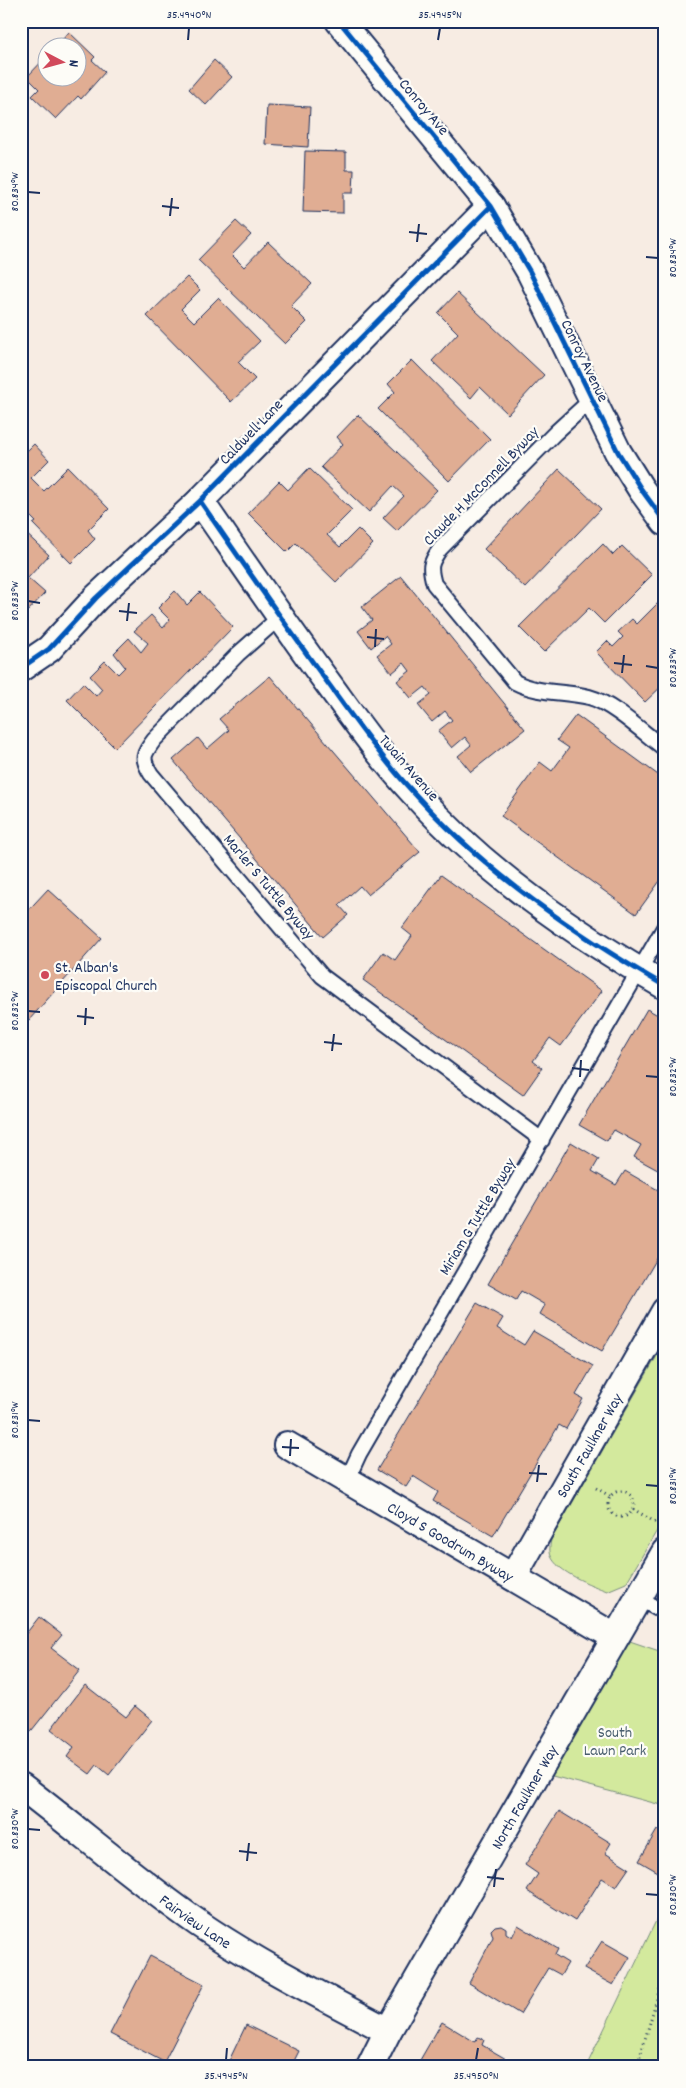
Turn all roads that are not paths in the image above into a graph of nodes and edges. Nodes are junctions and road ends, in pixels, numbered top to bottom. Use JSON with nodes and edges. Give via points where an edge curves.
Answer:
{"nodes":[{"id":1,"x":339,"y":21,"type":"edge"},
{"id":2,"x":491,"y":206,"type":"junction"},
{"id":3,"x":591,"y":400,"type":"junction"},
{"id":4,"x":200,"y":501,"type":"junction"},
{"id":5,"x":665,"y":522,"type":"edge"},
{"id":6,"x":280,"y":617,"type":"junction"},
{"id":7,"x":21,"y":668,"type":"edge"},
{"id":8,"x":665,"y":749,"type":"edge"},
{"id":9,"x":665,"y":926,"type":"edge"},
{"id":10,"x":638,"y":970,"type":"junction"},
{"id":11,"x":665,"y":986,"type":"edge"},
{"id":12,"x":542,"y":1140,"type":"junction"},
{"id":13,"x":665,"y":1311,"type":"edge"},
{"id":14,"x":287,"y":1445,"type":"dead end"},
{"id":15,"x":347,"y":1480,"type":"junction"},
{"id":16,"x":663,"y":1540,"type":"edge"},
{"id":17,"x":512,"y":1577,"type":"junction"},
{"id":18,"x":638,"y":1598,"type":"junction"},
{"id":19,"x":665,"y":1612,"type":"edge"},
{"id":20,"x":615,"y":1637,"type":"junction"},
{"id":21,"x":25,"y":1797,"type":"edge"},
{"id":22,"x":388,"y":2031,"type":"junction"},
{"id":23,"x":370,"y":2067,"type":"edge"}],
"edges":[{"from":1,"to":2,"type":"street","name":"Conroy Ave"},
{"from":2,"to":3,"type":"street","name":"Conroy Avenue","via":[[530,272]]},
{"from":2,"to":4,"type":"street","name":"Caldwell Lane"},
{"from":3,"to":5,"type":"street","name":"Conroy Avenue","via":[[632,475]]},
{"from":3,"to":8,"type":"lane","name":"Claude H McConnell Byway","via":[[440,549],[431,562],[430,572],[434,584],[514,682],[532,689],[591,697]]},
{"from":4,"to":6,"type":"street","name":"Twain Avenue"},
{"from":4,"to":7,"type":"street","name":"Caldwell Lane","via":[[96,598],[49,649]]},
{"from":6,"to":10,"type":"street","name":"Twain Avenue","via":[[372,743],[414,794],[458,838],[502,877],[555,916]]},
{"from":6,"to":12,"type":"lane","name":"Marler S Tuttle Byway","via":[[238,654],[154,740],[145,752],[144,762],[322,976]]},
{"from":9,"to":10,"type":"lane","name":"Miriam G Tuttle Byway"},
{"from":10,"to":11,"type":"street","name":"Twain Avenue"},
{"from":10,"to":12,"type":"lane","name":"Miriam G Tuttle Byway"},
{"from":12,"to":15,"type":"lane","name":"Miriam G Tuttle Byway","via":[[437,1317]]},
{"from":13,"to":17,"type":"street","name":"South Faulkner Way"},
{"from":14,"to":15,"type":"street","name":"Cloyd S Goodrum Byway"},
{"from":15,"to":17,"type":"street","name":"Cloyd S Goodrum Byway"},
{"from":16,"to":18,"type":"street","name":"North Faulkner Way"},
{"from":17,"to":20,"type":"street","name":"Cloyd S Goodrum Byway"},
{"from":18,"to":19,"type":"lane"},
{"from":18,"to":20,"type":"street","name":"North Faulkner Way"},
{"from":20,"to":22,"type":"street","name":"North Faulkner Way"},
{"from":21,"to":22,"type":"street","name":"Fairview Lane","via":[[198,1923],[261,1963]]},
{"from":22,"to":23,"type":"street","name":"North Faulkner Way"}]}
